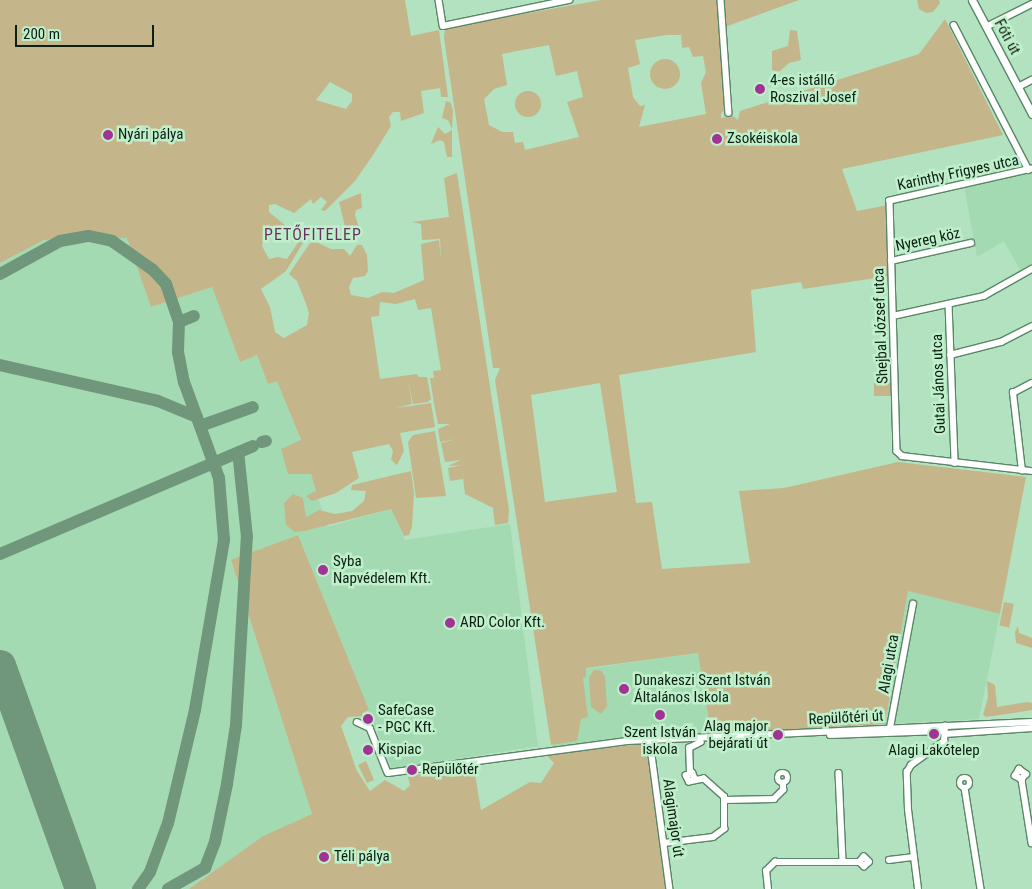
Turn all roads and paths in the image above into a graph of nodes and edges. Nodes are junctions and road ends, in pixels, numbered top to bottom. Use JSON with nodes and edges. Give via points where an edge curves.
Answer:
{"nodes":[{"id":1,"x":439,"y":0,"type":"edge"},
{"id":2,"x":534,"y":0,"type":"edge"},
{"id":3,"x":569,"y":0,"type":"edge"},
{"id":4,"x":720,"y":0,"type":"edge"},
{"id":5,"x":972,"y":0,"type":"edge"},
{"id":6,"x":1032,"y":4,"type":"edge"},
{"id":7,"x":534,"y":7,"type":"junction"},
{"id":8,"x":954,"y":25,"type":"dead end"},
{"id":9,"x":986,"y":27,"type":"junction"},
{"id":10,"x":1032,"y":80,"type":"edge"},
{"id":11,"x":1018,"y":87,"type":"junction"},
{"id":12,"x":729,"y":112,"type":"dead end"},
{"id":13,"x":1032,"y":114,"type":"edge"},
{"id":14,"x":1030,"y":170,"type":"edge"},
{"id":15,"x":890,"y":200,"type":"joint"},
{"id":16,"x":971,"y":243,"type":"dead end"},
{"id":17,"x":891,"y":261,"type":"junction"},
{"id":18,"x":1032,"y":270,"type":"edge"},
{"id":19,"x":948,"y":304,"type":"junction"},
{"id":20,"x":893,"y":316,"type":"junction"},
{"id":21,"x":1032,"y":326,"type":"edge"},
{"id":22,"x":950,"y":355,"type":"junction"},
{"id":23,"x":1032,"y":383,"type":"edge"},
{"id":24,"x":954,"y":463,"type":"junction"},
{"id":25,"x":1022,"y":471,"type":"junction"},
{"id":26,"x":1032,"y":471,"type":"edge"},
{"id":27,"x":912,"y":604,"type":"dead end"},
{"id":28,"x":357,"y":722,"type":"dead end"},
{"id":29,"x":1032,"y":722,"type":"edge"},
{"id":30,"x":890,"y":728,"type":"junction"},
{"id":31,"x":1032,"y":728,"type":"edge"},
{"id":32,"x":943,"y":730,"type":"junction"},
{"id":33,"x":650,"y":740,"type":"junction"},
{"id":34,"x":662,"y":740,"type":"junction"},
{"id":35,"x":651,"y":751,"type":"junction"},
{"id":36,"x":839,"y":773,"type":"dead end"},
{"id":37,"x":1022,"y":780,"type":"dead end"},
{"id":38,"x":783,"y":783,"type":"dead end"},
{"id":39,"x":965,"y":788,"type":"dead end"},
{"id":40,"x":725,"y":800,"type":"junction"},
{"id":41,"x":664,"y":843,"type":"junction"},
{"id":42,"x":1032,"y":843,"type":"edge"},
{"id":43,"x":914,"y":857,"type":"junction"},
{"id":44,"x":888,"y":860,"type":"dead end"},
{"id":45,"x":843,"y":862,"type":"junction"},
{"id":46,"x":860,"y":862,"type":"dead end"},
{"id":47,"x":670,"y":889,"type":"edge"},
{"id":48,"x":768,"y":889,"type":"edge"},
{"id":49,"x":918,"y":889,"type":"edge"},
{"id":50,"x":981,"y":889,"type":"edge"}],
"edges":[{"from":1,"to":7,"type":"street","via":[[443,26]]},
{"from":2,"to":7,"type":"street"},
{"from":3,"to":7,"type":"street"},
{"from":4,"to":12,"type":"street"},
{"from":5,"to":9,"type":"main road","name":"Fóti út"},
{"from":6,"to":9,"type":"street"},
{"from":8,"to":14,"type":"street"},
{"from":9,"to":11,"type":"main road","name":"Fóti út"},
{"from":10,"to":11,"type":"street"},
{"from":11,"to":13,"type":"main road","name":"Fóti út"},
{"from":14,"to":15,"type":"street","name":"Karinthy Frigyes utca"},
{"from":15,"to":17,"type":"street","name":"Shejbal József utca"},
{"from":16,"to":17,"type":"street","name":"Nyereg köz"},
{"from":17,"to":20,"type":"street","name":"Shejbal József utca"},
{"from":18,"to":19,"type":"street","via":[[984,296]]},
{"from":19,"to":20,"type":"street"},
{"from":19,"to":22,"type":"street","name":"Gutai János utca"},
{"from":20,"to":24,"type":"street","name":"Shejbal József utca","via":[[897,451],[902,456]]},
{"from":21,"to":22,"type":"street","via":[[1001,342]]},
{"from":22,"to":24,"type":"street","name":"Gutai János utca"},
{"from":23,"to":25,"type":"street","via":[[1012,393]]},
{"from":24,"to":25,"type":"street"},
{"from":25,"to":26,"type":"street"},
{"from":27,"to":30,"type":"street","name":"Alagi utca"},
{"from":28,"to":33,"type":"street","name":"Repülőtéri út","via":[[370,728],[388,774],[582,746]]},
{"from":29,"to":32,"type":"street","name":"Repülőtéri út"},
{"from":30,"to":32,"type":"street","name":"Repülőtéri út"},
{"from":30,"to":34,"type":"street","name":"Repülőtéri út"},
{"from":31,"to":32,"type":"street"},
{"from":32,"to":40,"type":"street","via":[[695,742],[688,751],[692,776],[704,779]]},
{"from":32,"to":43,"type":"street","via":[[944,741],[906,772]]},
{"from":33,"to":34,"type":"street","name":"Repülőtéri út"},
{"from":33,"to":35,"type":"street"},
{"from":34,"to":35,"type":"street"},
{"from":35,"to":41,"type":"street","name":"Alagimajor út"},
{"from":36,"to":45,"type":"street"},
{"from":37,"to":42,"type":"street"},
{"from":38,"to":40,"type":"street","via":[[783,790],[774,799]]},
{"from":39,"to":50,"type":"street"},
{"from":40,"to":41,"type":"street","via":[[726,825],[721,833]]},
{"from":41,"to":47,"type":"street","name":"Alagimajor út"},
{"from":43,"to":44,"type":"street"},
{"from":43,"to":49,"type":"street"},
{"from":45,"to":46,"type":"street"},
{"from":45,"to":48,"type":"street","via":[[775,862],[766,871]]}]}
